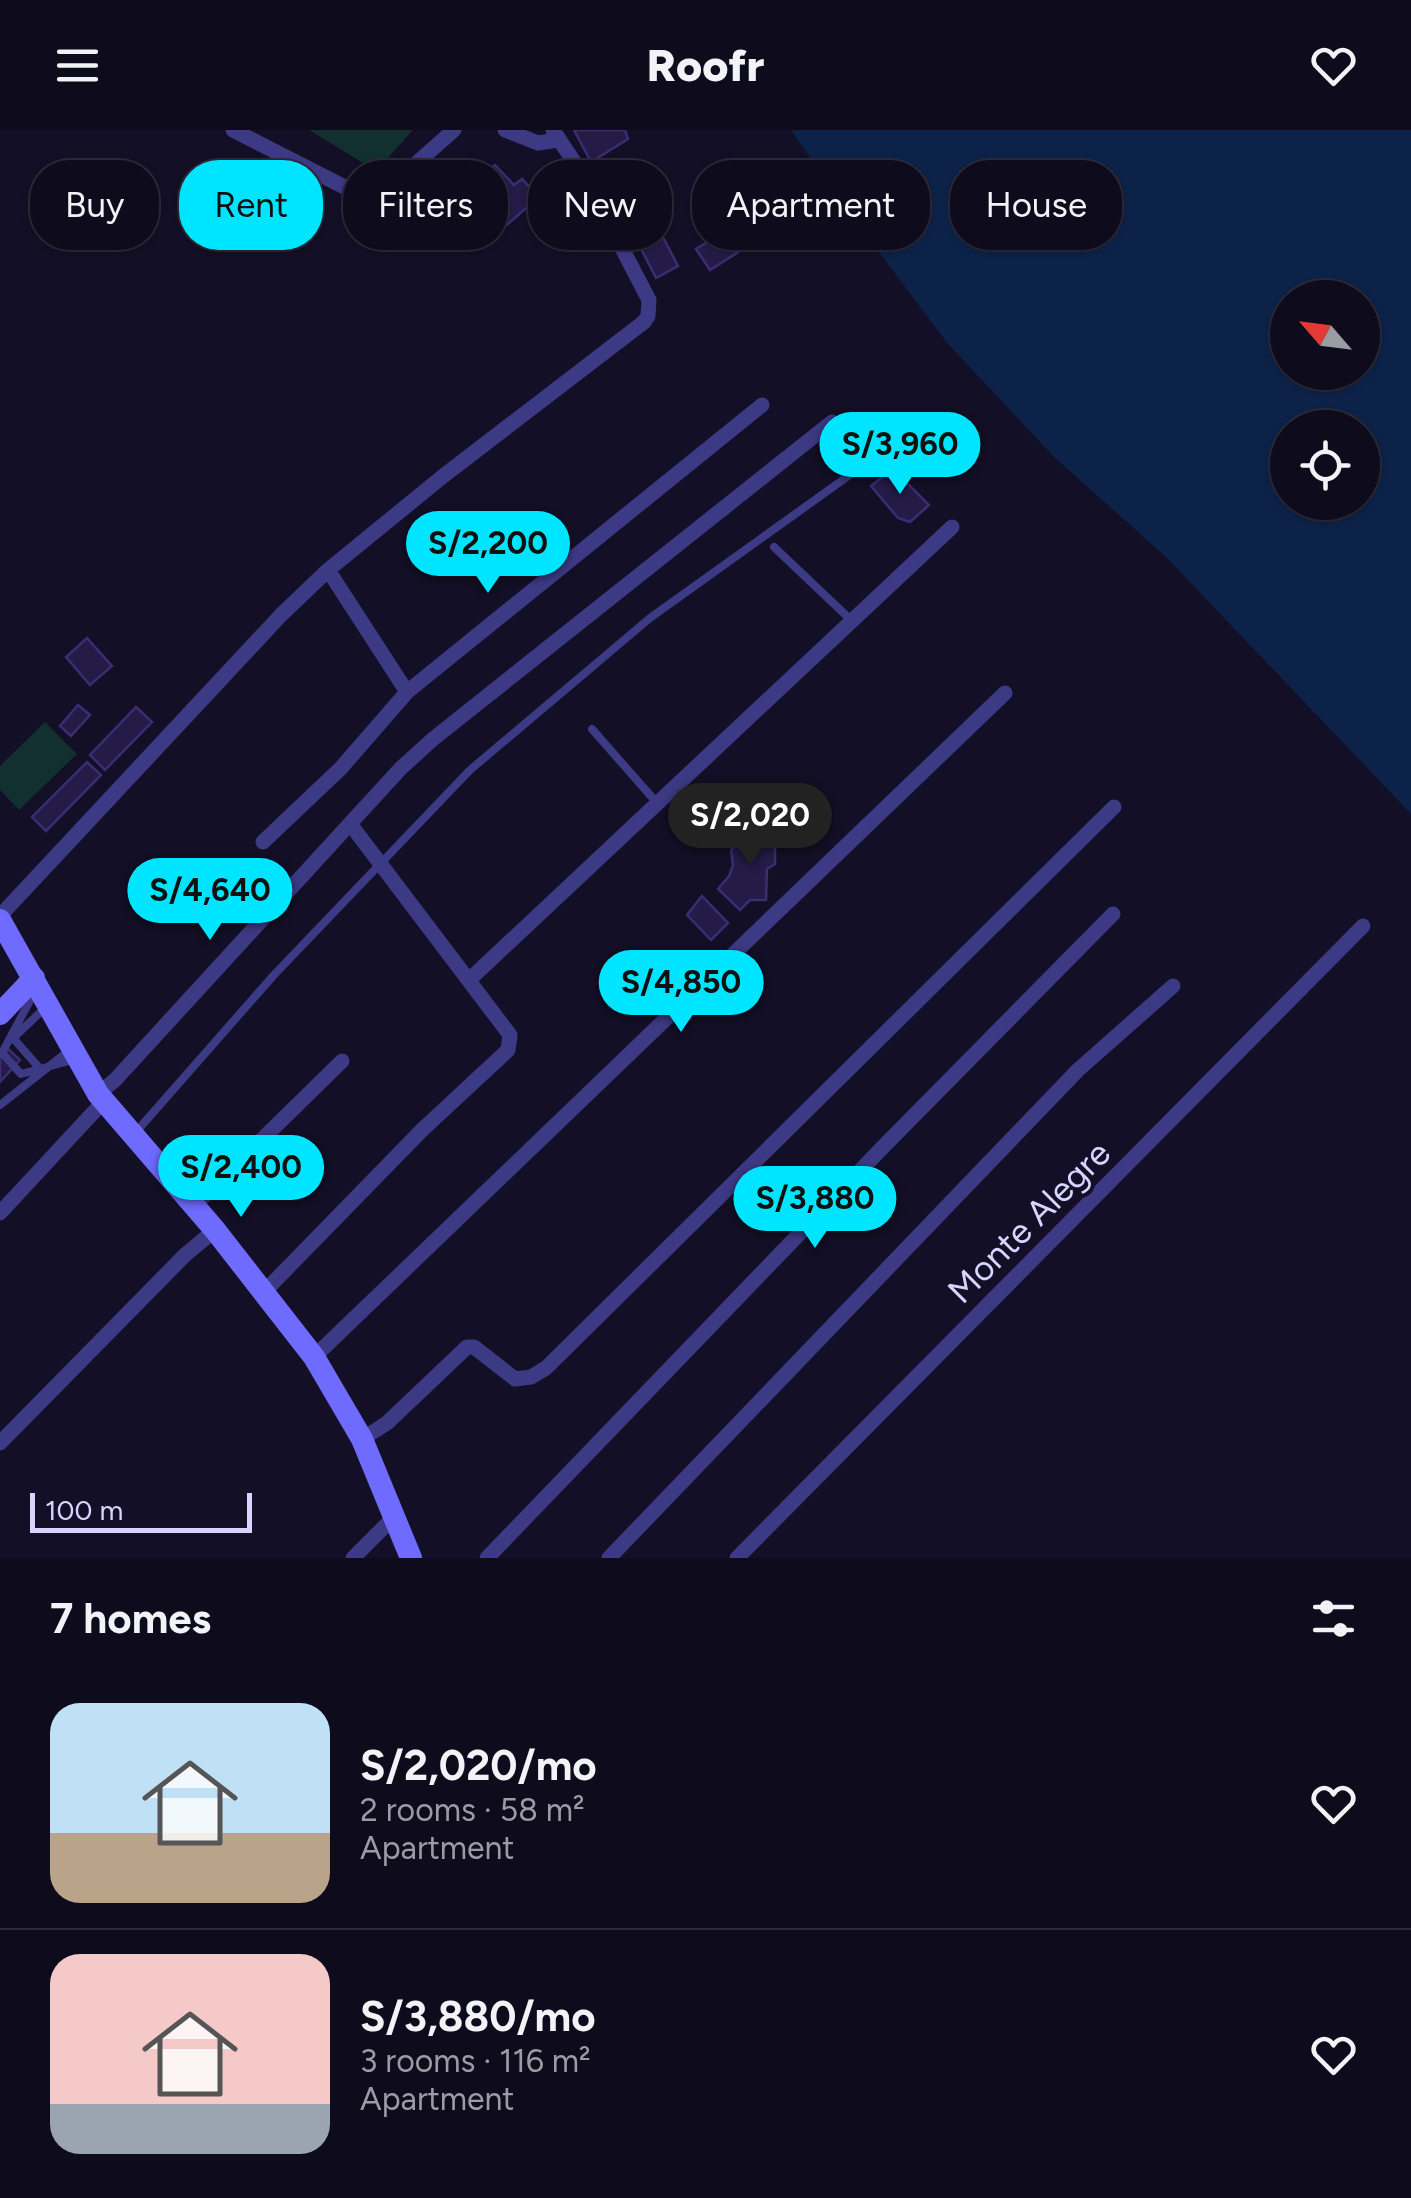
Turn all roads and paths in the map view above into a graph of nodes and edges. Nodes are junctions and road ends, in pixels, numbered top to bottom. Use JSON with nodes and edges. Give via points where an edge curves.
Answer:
{"nodes":[{"id":1,"x":233,"y":130,"type":"edge"},
{"id":2,"x":454,"y":130,"type":"edge"},
{"id":3,"x":505,"y":130,"type":"edge"},
{"id":4,"x":556,"y":135,"type":"edge"},
{"id":5,"x":762,"y":405,"type":"dead end"},
{"id":6,"x":832,"y":422,"type":"dead end"},
{"id":7,"x":879,"y":454,"type":"dead end"},
{"id":8,"x":952,"y":527,"type":"dead end"},
{"id":9,"x":774,"y":547,"type":"dead end"},
{"id":10,"x":328,"y":570,"type":"junction"},
{"id":11,"x":852,"y":621,"type":"junction"},
{"id":12,"x":407,"y":692,"type":"junction"},
{"id":13,"x":1005,"y":693,"type":"dead end"},
{"id":14,"x":592,"y":729,"type":"dead end"},
{"id":15,"x":657,"y":804,"type":"junction"},
{"id":16,"x":1114,"y":807,"type":"dead end"},
{"id":17,"x":351,"y":825,"type":"junction"},
{"id":18,"x":263,"y":842,"type":"dead end"},
{"id":19,"x":381,"y":864,"type":"junction"},
{"id":20,"x":1113,"y":914,"type":"dead end"},
{"id":21,"x":0,"y":918,"type":"edge"},
{"id":22,"x":1363,"y":926,"type":"dead end"},
{"id":23,"x":469,"y":980,"type":"junction"},
{"id":24,"x":1174,"y":986,"type":"dead end"},
{"id":25,"x":41,"y":989,"type":"junction"},
{"id":26,"x":0,"y":1014,"type":"edge"},
{"id":27,"x":7,"y":1044,"type":"edge"},
{"id":28,"x":76,"y":1053,"type":"junction"},
{"id":29,"x":342,"y":1062,"type":"dead end"},
{"id":30,"x":43,"y":1069,"type":"junction"},
{"id":31,"x":101,"y":1097,"type":"junction"},
{"id":32,"x":0,"y":1105,"type":"edge"},
{"id":33,"x":133,"y":1135,"type":"junction"},
{"id":34,"x":194,"y":1206,"type":"junction"},
{"id":35,"x":0,"y":1213,"type":"edge"},
{"id":36,"x":215,"y":1230,"type":"junction"},
{"id":37,"x":264,"y":1292,"type":"junction"},
{"id":38,"x":314,"y":1357,"type":"junction"},
{"id":39,"x":362,"y":1439,"type":"junction"},
{"id":40,"x":0,"y":1442,"type":"edge"},
{"id":41,"x":394,"y":1517,"type":"junction"},
{"id":42,"x":403,"y":1554,"type":"edge"},
{"id":43,"x":353,"y":1558,"type":"edge"},
{"id":44,"x":487,"y":1558,"type":"edge"},
{"id":45,"x":609,"y":1558,"type":"edge"},
{"id":46,"x":736,"y":1558,"type":"edge"}],
"edges":[{"from":1,"to":2,"type":"street","via":[[368,199]]},
{"from":3,"to":4,"type":"street","via":[[538,143]]},
{"from":4,"to":10,"type":"street","via":[[649,300],[648,316]]},
{"from":5,"to":12,"type":"street"},
{"from":6,"to":17,"type":"street","via":[[432,739]]},
{"from":7,"to":19,"type":"lane","via":[[650,618],[470,770]]},
{"from":8,"to":11,"type":"street"},
{"from":9,"to":11,"type":"lane"},
{"from":10,"to":12,"type":"street"},
{"from":10,"to":21,"type":"street"},
{"from":11,"to":15,"type":"street"},
{"from":12,"to":18,"type":"street"},
{"from":13,"to":38,"type":"street"},
{"from":14,"to":15,"type":"lane"},
{"from":15,"to":23,"type":"street"},
{"from":16,"to":39,"type":"street","via":[[546,1368],[515,1378],[467,1348]]},
{"from":17,"to":19,"type":"street"},
{"from":17,"to":31,"type":"street"},
{"from":19,"to":23,"type":"street"},
{"from":19,"to":33,"type":"lane"},
{"from":20,"to":44,"type":"street"},
{"from":21,"to":25,"type":"main road"},
{"from":22,"to":46,"type":"street","name":"Monte Alegre"},
{"from":23,"to":37,"type":"street","via":[[510,1035],[508,1050]]},
{"from":24,"to":45,"type":"street","via":[[1078,1070]]},
{"from":25,"to":26,"type":"main road"},
{"from":25,"to":27,"type":"lane"},
{"from":25,"to":27,"type":"lane"},
{"from":25,"to":28,"type":"main road"},
{"from":27,"to":30,"type":"lane"},
{"from":27,"to":30,"type":"lane","via":[[2,1053],[21,1074]]},
{"from":28,"to":30,"type":"lane"},
{"from":28,"to":31,"type":"main road"},
{"from":29,"to":34,"type":"street"},
{"from":30,"to":32,"type":"lane"},
{"from":31,"to":33,"type":"main road"},
{"from":31,"to":35,"type":"street"},
{"from":33,"to":34,"type":"main road"},
{"from":34,"to":36,"type":"main road"},
{"from":36,"to":37,"type":"main road"},
{"from":36,"to":40,"type":"street"},
{"from":37,"to":38,"type":"main road"},
{"from":38,"to":39,"type":"main road"},
{"from":39,"to":41,"type":"main road"},
{"from":41,"to":42,"type":"main road"},
{"from":41,"to":43,"type":"street"}]}
